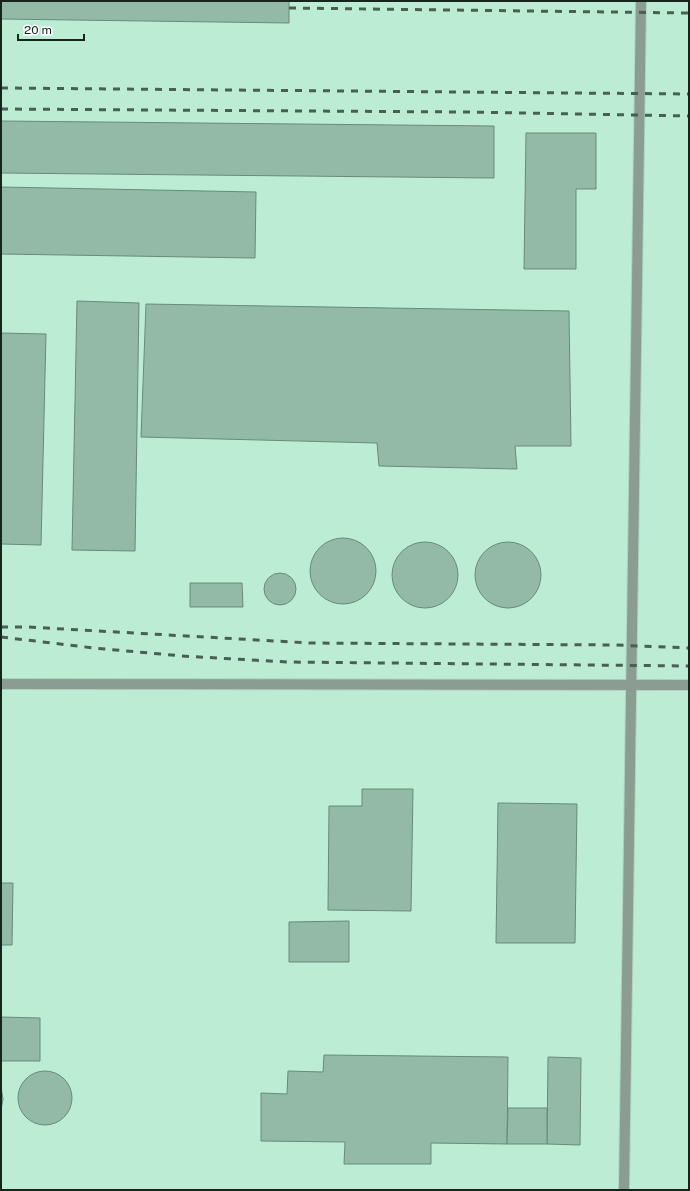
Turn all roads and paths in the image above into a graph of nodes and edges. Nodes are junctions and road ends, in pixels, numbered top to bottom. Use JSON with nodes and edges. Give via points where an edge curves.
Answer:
{"nodes":[{"id":1,"x":641,"y":1,"type":"edge"},
{"id":2,"x":1,"y":684,"type":"edge"},
{"id":3,"x":631,"y":685,"type":"junction"},
{"id":4,"x":689,"y":685,"type":"edge"},
{"id":5,"x":624,"y":1190,"type":"edge"}],
"edges":[{"from":1,"to":3,"type":"street"},
{"from":2,"to":3,"type":"street"},
{"from":3,"to":4,"type":"street"},
{"from":3,"to":5,"type":"street"}]}
